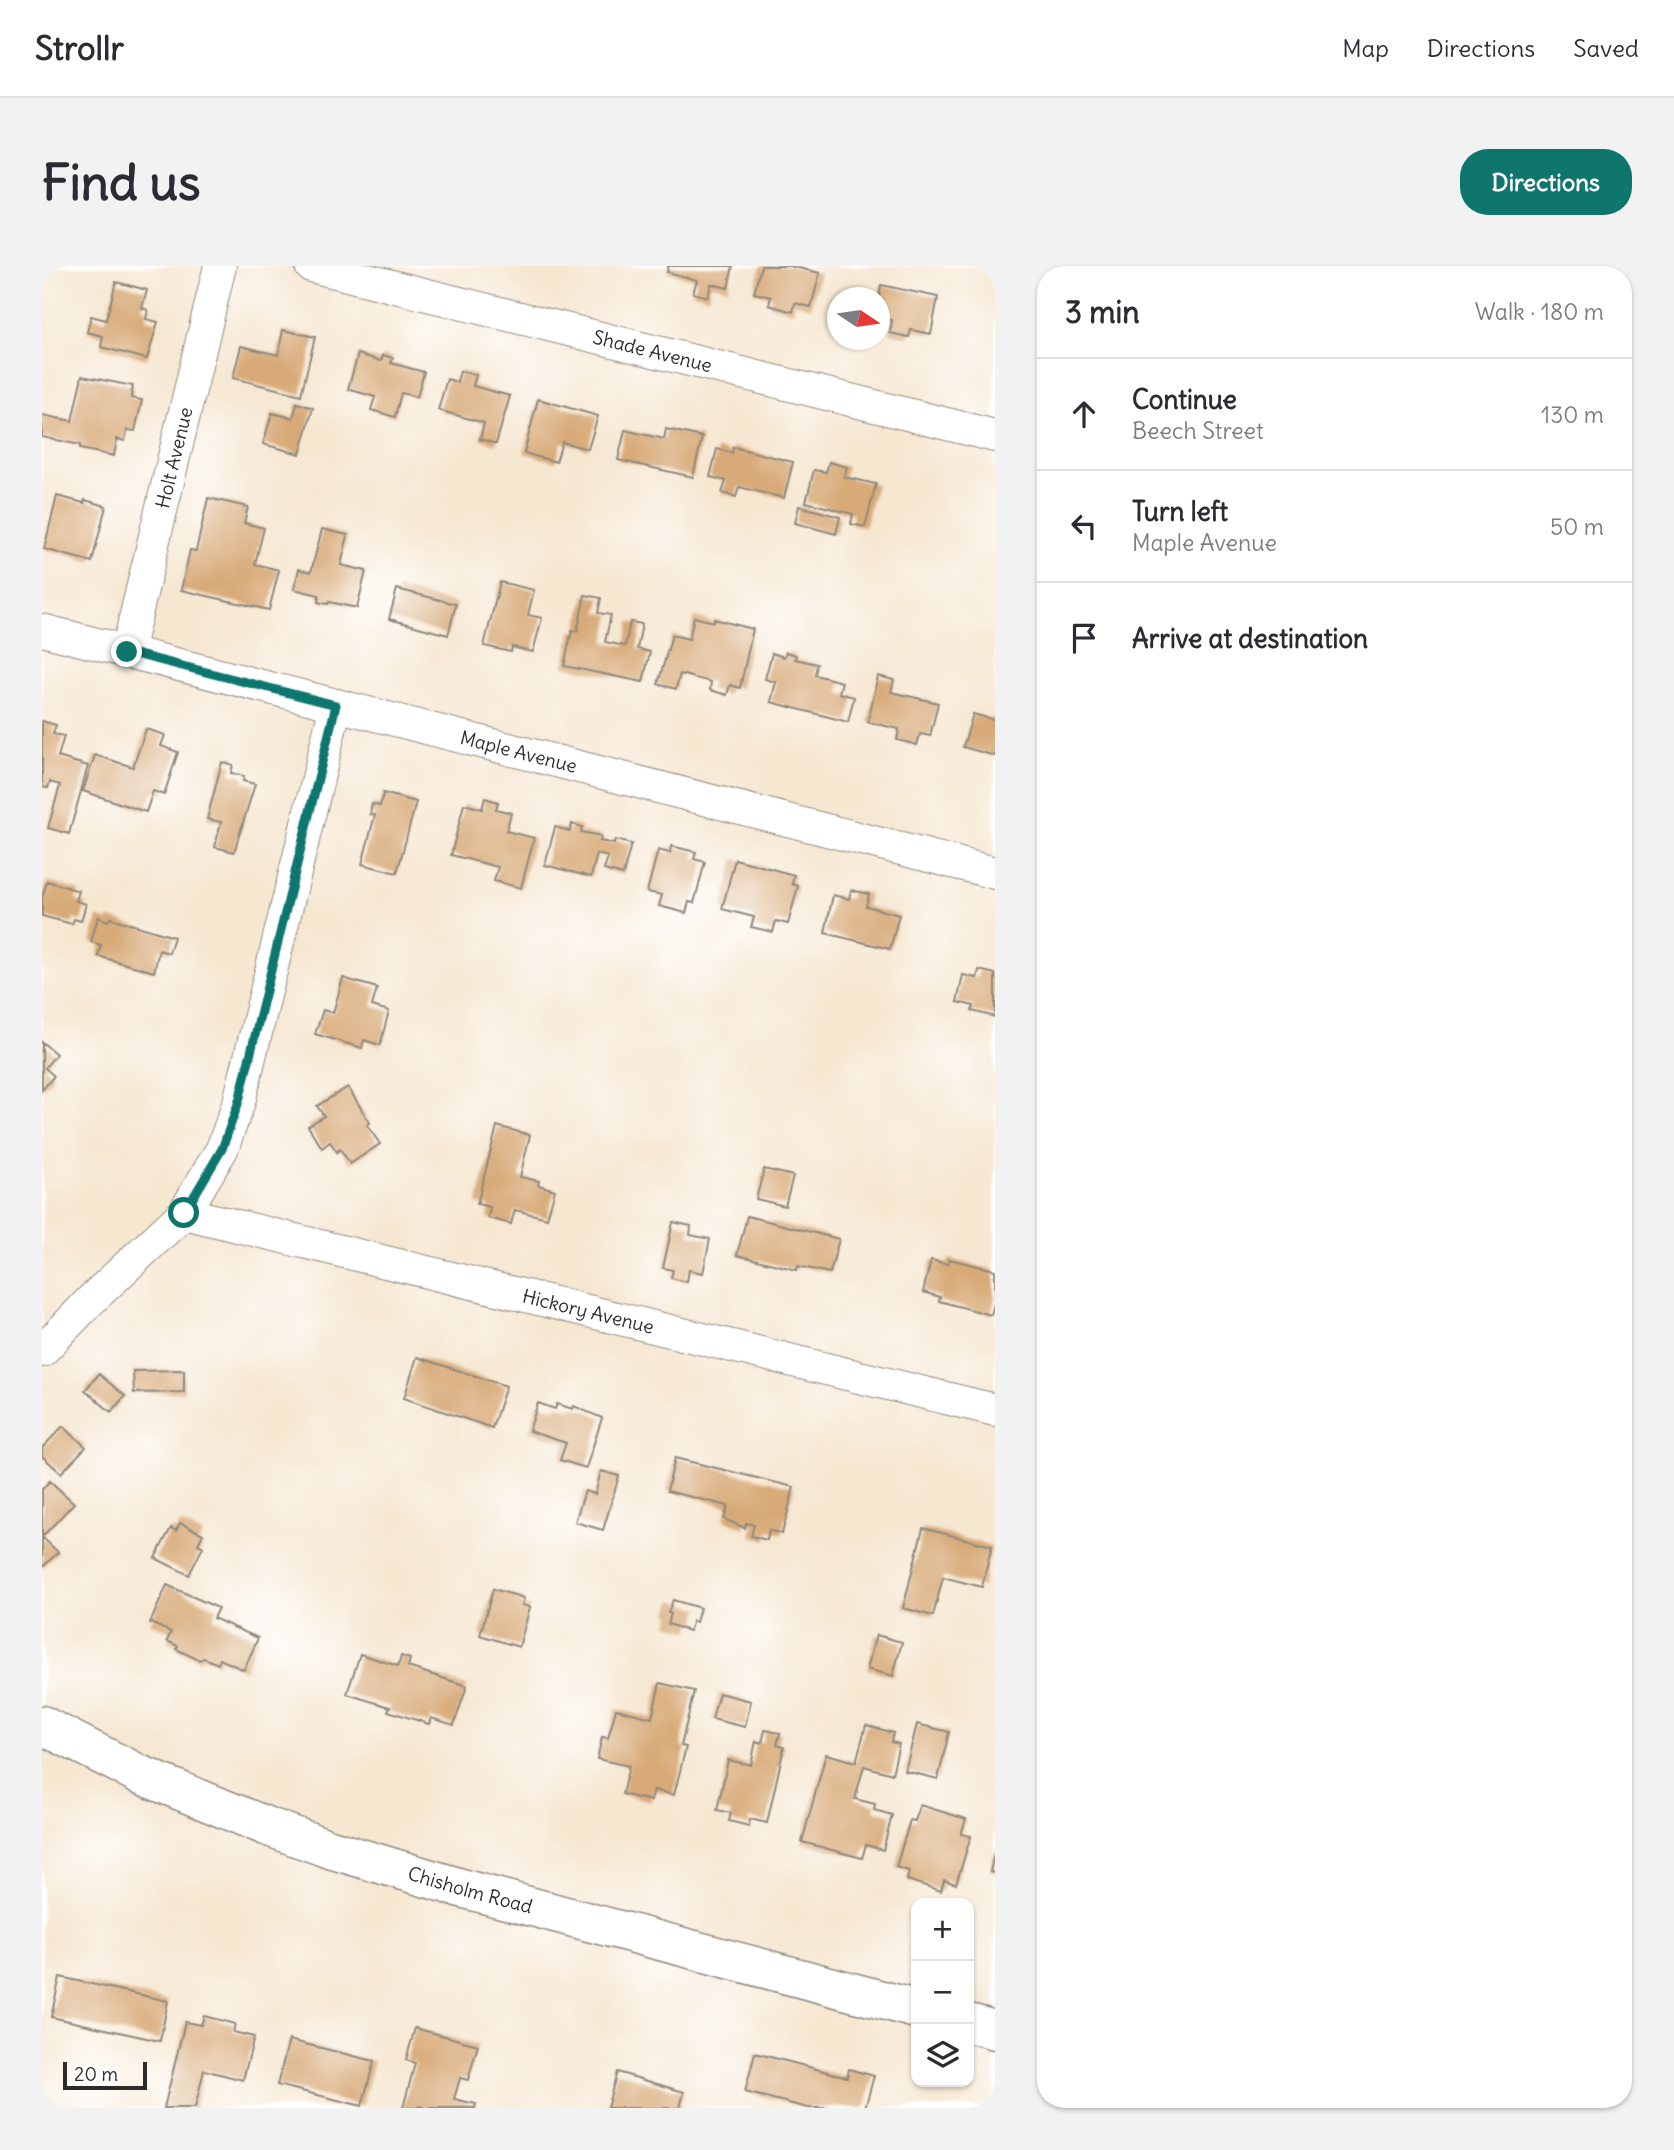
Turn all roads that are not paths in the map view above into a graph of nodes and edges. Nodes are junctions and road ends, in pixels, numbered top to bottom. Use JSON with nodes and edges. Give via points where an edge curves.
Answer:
{"nodes":[{"id":1,"x":220,"y":266,"type":"edge"},
{"id":2,"x":311,"y":266,"type":"edge"},
{"id":3,"x":995,"y":436,"type":"edge"},
{"id":4,"x":42,"y":630,"type":"edge"},
{"id":5,"x":127,"y":652,"type":"junction"},
{"id":6,"x":336,"y":705,"type":"junction"},
{"id":7,"x":995,"y":873,"type":"edge"},
{"id":8,"x":184,"y":1213,"type":"junction"},
{"id":9,"x":42,"y":1351,"type":"edge"},
{"id":10,"x":995,"y":1410,"type":"edge"},
{"id":11,"x":42,"y":1725,"type":"edge"},
{"id":12,"x":911,"y":2008,"type":"edge"},
{"id":13,"x":973,"y":2024,"type":"edge"},
{"id":14,"x":995,"y":2030,"type":"edge"}],
"edges":[{"from":1,"to":5,"type":"street","name":"Holt Avenue"},
{"from":2,"to":3,"type":"street","name":"Shade Avenue"},
{"from":4,"to":5,"type":"street","name":"Maple Avenue"},
{"from":5,"to":6,"type":"street","name":"Maple Avenue"},
{"from":6,"to":7,"type":"street","name":"Maple Avenue"},
{"from":6,"to":8,"type":"street","via":[[239,1101],[222,1149]]},
{"from":8,"to":9,"type":"street"},
{"from":8,"to":10,"type":"street","name":"Hickory Avenue"},
{"from":11,"to":12,"type":"main road","name":"Chisholm Road","via":[[139,1774],[330,1849]]},
{"from":13,"to":14,"type":"main road"}]}
